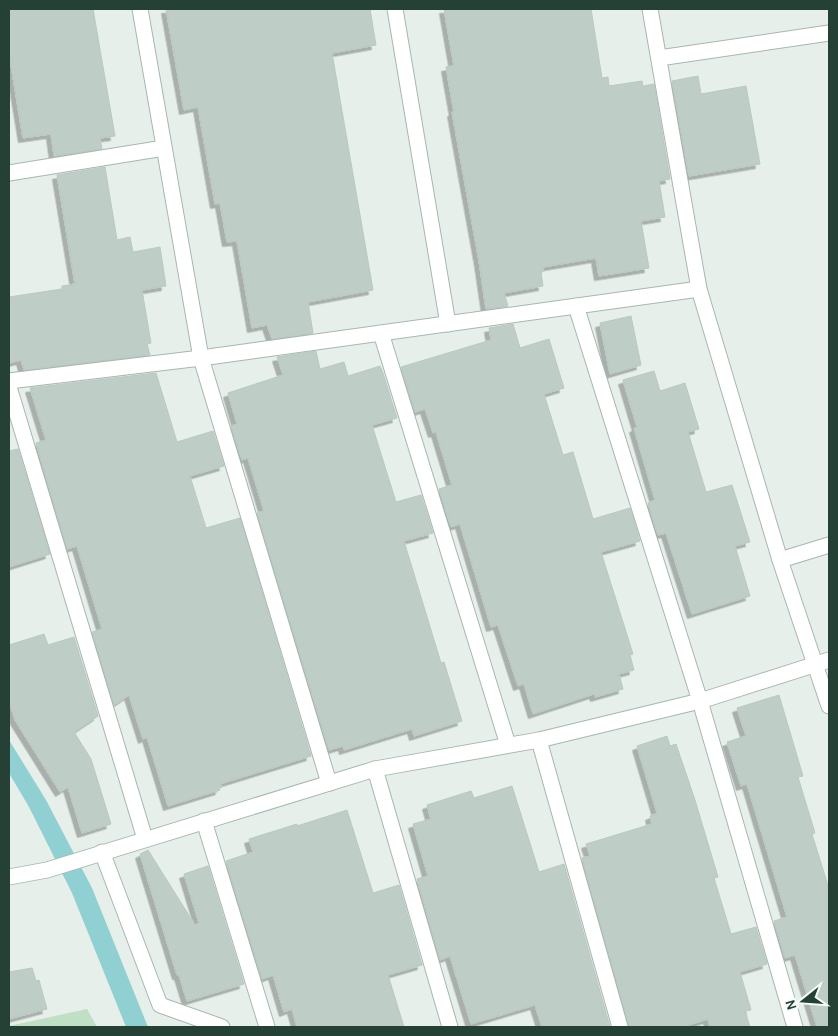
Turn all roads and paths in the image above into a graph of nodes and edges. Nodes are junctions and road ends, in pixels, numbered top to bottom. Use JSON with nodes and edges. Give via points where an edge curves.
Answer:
{"nodes":[{"id":1,"x":140,"y":9,"type":"edge"},
{"id":2,"x":395,"y":9,"type":"edge"},
{"id":3,"x":650,"y":9,"type":"edge"},
{"id":4,"x":829,"y":33,"type":"edge"},
{"id":5,"x":659,"y":58,"type":"junction"},
{"id":6,"x":164,"y":148,"type":"junction"},
{"id":7,"x":9,"y":173,"type":"edge"},
{"id":8,"x":699,"y":289,"type":"junction"},
{"id":9,"x":576,"y":306,"type":"junction"},
{"id":10,"x":448,"y":324,"type":"junction"},
{"id":11,"x":381,"y":334,"type":"junction"},
{"id":12,"x":201,"y":358,"type":"junction"},
{"id":13,"x":9,"y":381,"type":"edge"},
{"id":14,"x":9,"y":387,"type":"edge"},
{"id":15,"x":829,"y":545,"type":"edge"},
{"id":16,"x":780,"y":560,"type":"junction"},
{"id":17,"x":823,"y":662,"type":"edge"},
{"id":18,"x":700,"y":701,"type":"junction"},
{"id":19,"x":829,"y":706,"type":"edge"},
{"id":20,"x":539,"y":740,"type":"junction"},
{"id":21,"x":508,"y":746,"type":"junction"},
{"id":22,"x":375,"y":769,"type":"junction"},
{"id":23,"x":329,"y":783,"type":"junction"},
{"id":24,"x":204,"y":821,"type":"junction"},
{"id":25,"x":145,"y":839,"type":"junction"},
{"id":26,"x":102,"y":852,"type":"junction"},
{"id":27,"x":9,"y":877,"type":"edge"},
{"id":28,"x":222,"y":1027,"type":"edge"},
{"id":29,"x":267,"y":1027,"type":"edge"},
{"id":30,"x":450,"y":1027,"type":"edge"},
{"id":31,"x":620,"y":1027,"type":"edge"},
{"id":32,"x":795,"y":1027,"type":"edge"}],
"edges":[{"from":1,"to":6,"type":"street"},
{"from":2,"to":10,"type":"street"},
{"from":3,"to":5,"type":"street"},
{"from":4,"to":5,"type":"street"},
{"from":5,"to":8,"type":"street"},
{"from":6,"to":7,"type":"street"},
{"from":6,"to":12,"type":"street"},
{"from":8,"to":9,"type":"street"},
{"from":8,"to":16,"type":"street"},
{"from":9,"to":10,"type":"street"},
{"from":9,"to":18,"type":"street"},
{"from":10,"to":11,"type":"street"},
{"from":11,"to":12,"type":"street"},
{"from":11,"to":21,"type":"street"},
{"from":12,"to":13,"type":"street"},
{"from":12,"to":23,"type":"street"},
{"from":14,"to":25,"type":"street"},
{"from":15,"to":16,"type":"street"},
{"from":16,"to":17,"type":"street"},
{"from":17,"to":18,"type":"street"},
{"from":17,"to":19,"type":"street"},
{"from":18,"to":20,"type":"street"},
{"from":18,"to":32,"type":"street"},
{"from":20,"to":21,"type":"street"},
{"from":20,"to":31,"type":"street"},
{"from":21,"to":22,"type":"street"},
{"from":22,"to":23,"type":"street"},
{"from":22,"to":30,"type":"street"},
{"from":23,"to":24,"type":"street"},
{"from":24,"to":25,"type":"street"},
{"from":24,"to":29,"type":"street"},
{"from":25,"to":26,"type":"street"},
{"from":26,"to":27,"type":"street","via":[[47,870]]},
{"from":26,"to":28,"type":"street","via":[[160,1005]]}]}
